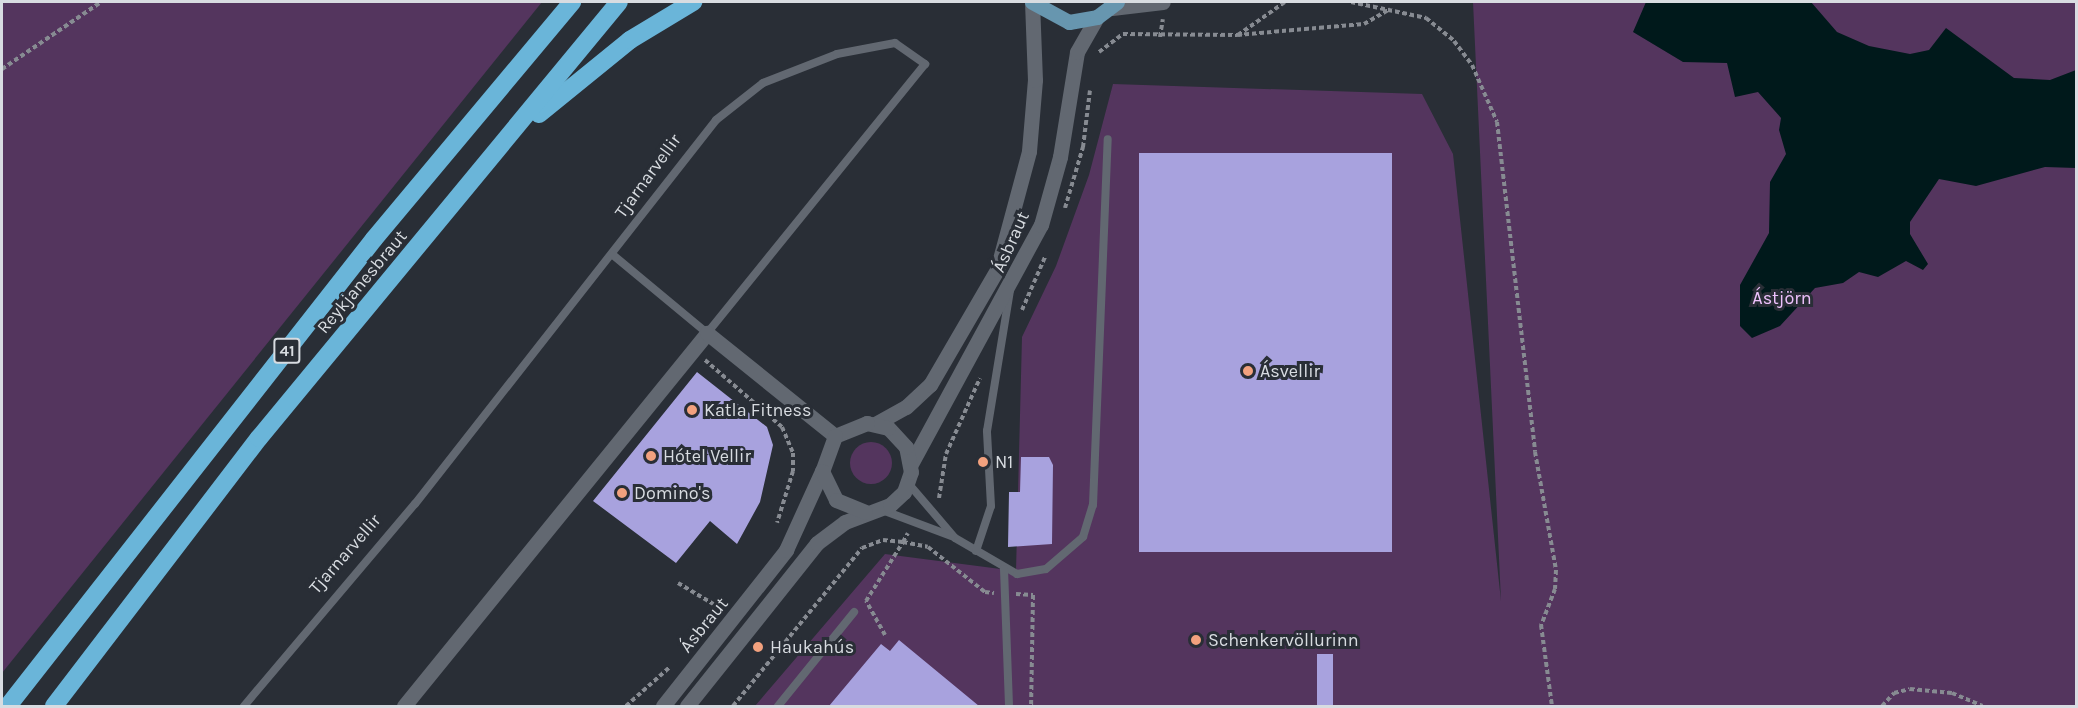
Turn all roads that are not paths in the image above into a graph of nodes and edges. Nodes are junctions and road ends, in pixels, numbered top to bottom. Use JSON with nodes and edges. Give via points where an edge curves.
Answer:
{"nodes":[{"id":1,"x":572,"y":2,"type":"edge"},
{"id":2,"x":620,"y":2,"type":"edge"},
{"id":3,"x":693,"y":2,"type":"edge"},
{"id":4,"x":1032,"y":2,"type":"edge"},
{"id":5,"x":1163,"y":2,"type":"edge"},
{"id":6,"x":1114,"y":5,"type":"edge"},
{"id":7,"x":1097,"y":17,"type":"junction"},
{"id":8,"x":1108,"y":139,"type":"dead end"},
{"id":9,"x":506,"y":142,"type":"junction"},
{"id":10,"x":614,"y":255,"type":"junction"},
{"id":11,"x":1010,"y":290,"type":"junction"},
{"id":12,"x":707,"y":333,"type":"junction"},
{"id":13,"x":875,"y":423,"type":"junction"},
{"id":14,"x":835,"y":436,"type":"junction"},
{"id":15,"x":911,"y":464,"type":"junction"},
{"id":16,"x":822,"y":471,"type":"junction"},
{"id":17,"x":908,"y":483,"type":"junction"},
{"id":18,"x":882,"y":509,"type":"junction"},
{"id":19,"x":866,"y":512,"type":"junction"},
{"id":20,"x":955,"y":538,"type":"junction"},
{"id":21,"x":976,"y":551,"type":"junction"},
{"id":22,"x":1004,"y":569,"type":"junction"},
{"id":23,"x":854,"y":612,"type":"dead end"},
{"id":24,"x":8,"y":706,"type":"edge"},
{"id":25,"x":54,"y":706,"type":"edge"},
{"id":26,"x":244,"y":706,"type":"edge"},
{"id":27,"x":404,"y":706,"type":"edge"},
{"id":28,"x":663,"y":706,"type":"edge"},
{"id":29,"x":687,"y":706,"type":"edge"},
{"id":30,"x":778,"y":706,"type":"edge"},
{"id":31,"x":1009,"y":706,"type":"edge"}],
"edges":[{"from":1,"to":24,"type":"highway","name":"Reykjanesbraut","number":"41","via":[[374,239]]},
{"from":2,"to":9,"type":"highway","name":"Reykjanesbraut","number":"41"},
{"from":3,"to":9,"type":"highway","via":[[630,40]]},
{"from":4,"to":7,"type":"main road","via":[[1062,20]]},
{"from":4,"to":13,"type":"street","name":"Ásbraut","via":[[1035,80],[1029,151],[1000,261],[965,332],[930,385],[906,407]]},
{"from":5,"to":6,"type":"street"},
{"from":6,"to":7,"type":"main road"},
{"from":7,"to":11,"type":"street","name":"Ásbraut","via":[[1077,52],[1060,157],[1041,225]]},
{"from":8,"to":22,"type":"lane","via":[[1093,505],[1083,537],[1060,559],[1031,573]]},
{"from":9,"to":25,"type":"highway","name":"Reykjanesbraut","number":"41","via":[[260,438]]},
{"from":10,"to":12,"type":"lane"},
{"from":10,"to":12,"type":"lane","name":"Tjarnarvellir","via":[[700,137],[763,83],[880,43],[908,49],[925,64]]},
{"from":10,"to":26,"type":"lane","name":"Tjarnarvellir"},
{"from":11,"to":15,"type":"street","name":"Ásbraut","via":[[943,399]]},
{"from":11,"to":21,"type":"lane","via":[[987,431],[991,506]]},
{"from":12,"to":14,"type":"street"},
{"from":12,"to":27,"type":"street","name":"Tjarnarvellir"},
{"from":13,"to":14,"type":"street","via":[[859,423]]},
{"from":13,"to":15,"type":"street","via":[[898,435]]},
{"from":14,"to":16,"type":"street"},
{"from":15,"to":17,"type":"street"},
{"from":16,"to":19,"type":"street","via":[[836,500]]},
{"from":16,"to":28,"type":"street","name":"Ásbraut","via":[[786,550]]},
{"from":17,"to":18,"type":"street"},
{"from":17,"to":20,"type":"lane"},
{"from":18,"to":19,"type":"street"},
{"from":18,"to":20,"type":"lane"},
{"from":19,"to":29,"type":"street","via":[[817,543]]},
{"from":20,"to":21,"type":"lane"},
{"from":21,"to":22,"type":"lane"},
{"from":22,"to":31,"type":"lane"},
{"from":23,"to":30,"type":"lane"}]}
